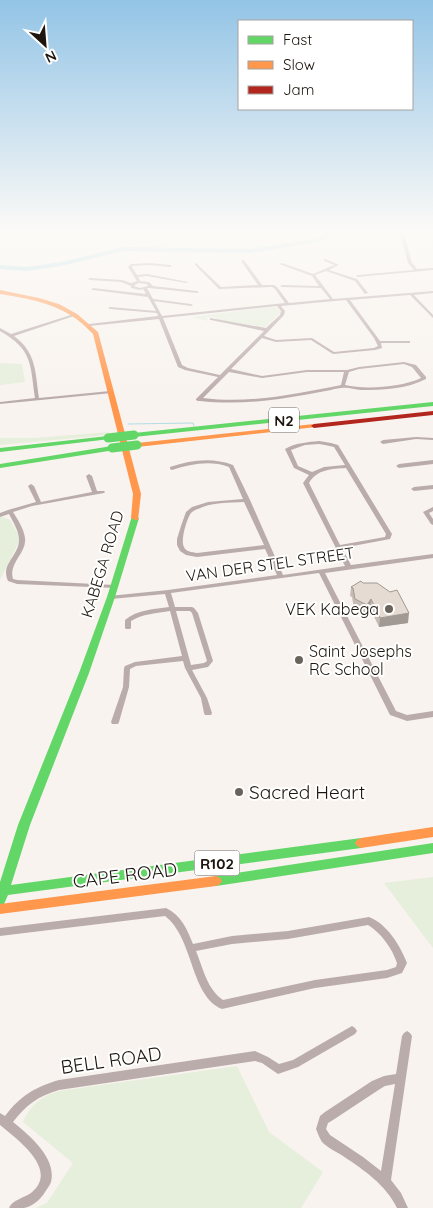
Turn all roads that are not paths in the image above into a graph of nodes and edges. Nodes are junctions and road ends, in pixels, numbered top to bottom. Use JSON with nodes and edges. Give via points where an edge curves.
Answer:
{"nodes":[{"id":1,"x":132,"y":286,"type":"edge"},
{"id":2,"x":218,"y":286,"type":"edge"},
{"id":3,"x":242,"y":286,"type":"edge"},
{"id":4,"x":267,"y":286,"type":"edge"},
{"id":5,"x":297,"y":286,"type":"edge"},
{"id":6,"x":361,"y":286,"type":"edge"},
{"id":7,"x":323,"y":287,"type":"joint"},
{"id":8,"x":148,"y":288,"type":"junction"},
{"id":9,"x":93,"y":289,"type":"dead end"},
{"id":10,"x":0,"y":292,"type":"edge"},
{"id":11,"x":197,"y":292,"type":"dead end"},
{"id":12,"x":433,"y":292,"type":"edge"},
{"id":13,"x":366,"y":293,"type":"dead end"},
{"id":14,"x":411,"y":294,"type":"junction"},
{"id":15,"x":347,"y":299,"type":"junction"},
{"id":16,"x":152,"y":300,"type":"junction"},
{"id":17,"x":332,"y":300,"type":"junction"},
{"id":18,"x":288,"y":304,"type":"junction"},
{"id":19,"x":190,"y":305,"type":"dead end"},
{"id":20,"x":278,"y":305,"type":"junction"},
{"id":21,"x":110,"y":308,"type":"dead end"},
{"id":22,"x":158,"y":312,"type":"junction"},
{"id":23,"x":75,"y":315,"type":"junction"},
{"id":24,"x":433,"y":317,"type":"edge"},
{"id":25,"x":161,"y":319,"type":"junction"},
{"id":26,"x":211,"y":319,"type":"dead end"},
{"id":27,"x":89,"y":325,"type":"junction"},
{"id":28,"x":0,"y":329,"type":"edge"},
{"id":29,"x":268,"y":330,"type":"junction"},
{"id":30,"x":12,"y":335,"type":"junction"},
{"id":31,"x":261,"y":336,"type":"junction"},
{"id":32,"x":379,"y":342,"type":"junction"},
{"id":33,"x":409,"y":342,"type":"dead end"},
{"id":34,"x":227,"y":370,"type":"junction"},
{"id":35,"x":347,"y":371,"type":"junction"},
{"id":36,"x":220,"y":376,"type":"junction"},
{"id":37,"x":343,"y":386,"type":"junction"},
{"id":38,"x":110,"y":392,"type":"junction"},
{"id":39,"x":37,"y":399,"type":"junction"},
{"id":40,"x":0,"y":403,"type":"edge"},
{"id":41,"x":433,"y":404,"type":"edge"},
{"id":42,"x":433,"y":413,"type":"edge"},
{"id":43,"x":433,"y":439,"type":"edge"},
{"id":44,"x":136,"y":440,"type":"junction"},
{"id":45,"x":382,"y":442,"type":"dead end"},
{"id":46,"x":110,"y":443,"type":"junction"},
{"id":47,"x":0,"y":450,"type":"edge"},
{"id":48,"x":0,"y":460,"type":"edge"},
{"id":49,"x":433,"y":462,"type":"edge"},
{"id":50,"x":0,"y":466,"type":"edge"},
{"id":51,"x":348,"y":466,"type":"junction"},
{"id":52,"x":399,"y":466,"type":"dead end"},
{"id":53,"x":172,"y":468,"type":"dead end"},
{"id":54,"x":312,"y":474,"type":"junction"},
{"id":55,"x":89,"y":476,"type":"dead end"},
{"id":56,"x":31,"y":486,"type":"dead end"},
{"id":57,"x":433,"y":487,"type":"edge"},
{"id":58,"x":414,"y":488,"type":"dead end"},
{"id":59,"x":98,"y":493,"type":"joint"},
{"id":60,"x":247,"y":500,"type":"junction"},
{"id":61,"x":38,"y":504,"type":"junction"},
{"id":62,"x":433,"y":509,"type":"edge"},
{"id":63,"x":10,"y":511,"type":"junction"},
{"id":64,"x":0,"y":515,"type":"edge"},
{"id":65,"x":433,"y":523,"type":"edge"},
{"id":66,"x":266,"y":547,"type":"junction"},
{"id":67,"x":339,"y":547,"type":"junction"},
{"id":68,"x":433,"y":556,"type":"edge"},
{"id":69,"x":349,"y":568,"type":"junction"},
{"id":70,"x":321,"y":571,"type":"junction"},
{"id":71,"x":281,"y":577,"type":"junction"},
{"id":72,"x":112,"y":592,"type":"junction"},
{"id":73,"x":168,"y":592,"type":"junction"},
{"id":74,"x":172,"y":609,"type":"junction"},
{"id":75,"x":128,"y":628,"type":"dead end"},
{"id":76,"x":185,"y":658,"type":"junction"},
{"id":77,"x":188,"y":668,"type":"junction"},
{"id":78,"x":208,"y":713,"type":"dead end"},
{"id":79,"x":433,"y":714,"type":"edge"},
{"id":80,"x":115,"y":722,"type":"dead end"},
{"id":81,"x":433,"y":832,"type":"edge"},
{"id":82,"x":433,"y":848,"type":"edge"},
{"id":83,"x":1,"y":894,"type":"edge"},
{"id":84,"x":0,"y":909,"type":"edge"},
{"id":85,"x":0,"y":932,"type":"edge"},
{"id":86,"x":191,"y":948,"type":"junction"},
{"id":87,"x":352,"y":1031,"type":"dead end"},
{"id":88,"x":407,"y":1036,"type":"dead end"},
{"id":89,"x":401,"y":1078,"type":"junction"},
{"id":90,"x":3,"y":1120,"type":"edge"},
{"id":91,"x":385,"y":1181,"type":"junction"},
{"id":92,"x":14,"y":1208,"type":"edge"},
{"id":93,"x":403,"y":1208,"type":"edge"}],
"edges":[{"from":1,"to":8,"type":"street"},
{"from":2,"to":3,"type":"street"},
{"from":4,"to":18,"type":"street","via":[[276,288]]},
{"from":5,"to":7,"type":"street"},
{"from":6,"to":13,"type":"street"},
{"from":7,"to":17,"type":"street"},
{"from":8,"to":11,"type":"street"},
{"from":8,"to":16,"type":"street"},
{"from":9,"to":16,"type":"street"},
{"from":10,"to":23,"type":"main road","name":"KABEGA ROAD","via":[[42,300]]},
{"from":12,"to":14,"type":"street"},
{"from":14,"to":15,"type":"street"},
{"from":14,"to":24,"type":"street"},
{"from":15,"to":17,"type":"street"},
{"from":15,"to":32,"type":"street"},
{"from":16,"to":19,"type":"street"},
{"from":16,"to":22,"type":"street"},
{"from":17,"to":18,"type":"street"},
{"from":18,"to":20,"type":"street"},
{"from":20,"to":25,"type":"street"},
{"from":20,"to":29,"type":"street","via":[[282,315]]},
{"from":21,"to":22,"type":"street"},
{"from":22,"to":25,"type":"street"},
{"from":23,"to":27,"type":"main road","name":"KABEGA ROAD"},
{"from":23,"to":30,"type":"street"},
{"from":25,"to":27,"type":"street"},
{"from":25,"to":36,"type":"street","via":[[180,366]]},
{"from":26,"to":29,"type":"street"},
{"from":27,"to":38,"type":"main road","name":"KABEGA ROAD","via":[[99,342]]},
{"from":28,"to":30,"type":"street"},
{"from":29,"to":31,"type":"street"},
{"from":30,"to":39,"type":"street","via":[[29,352]]},
{"from":31,"to":32,"type":"street","via":[[276,341],[312,340],[333,353],[378,349],[381,346]]},
{"from":31,"to":34,"type":"street"},
{"from":32,"to":33,"type":"street"},
{"from":34,"to":35,"type":"street","via":[[262,377],[307,371]]},
{"from":34,"to":36,"type":"street"},
{"from":35,"to":37,"type":"street"},
{"from":35,"to":37,"type":"street","via":[[408,364],[424,378],[401,385],[352,390]]},
{"from":36,"to":37,"type":"street","via":[[198,400],[219,402],[283,397]]},
{"from":38,"to":39,"type":"street"},
{"from":38,"to":72,"type":"main road","name":"KABEGA ROAD","via":[[137,494],[136,516]]},
{"from":39,"to":40,"type":"street"},
{"from":41,"to":44,"type":"main road","number":"N2"},
{"from":42,"to":44,"type":"main road","number":"N2"},
{"from":43,"to":45,"type":"street"},
{"from":44,"to":46,"type":"main road","number":"N2","bridge":true},
{"from":46,"to":47,"type":"main road","number":"N2","via":[[66,442]]},
{"from":46,"to":48,"type":"main road","number":"N2"},
{"from":46,"to":50,"type":"main road"},
{"from":49,"to":52,"type":"street"},
{"from":51,"to":54,"type":"street","via":[[318,470]]},
{"from":51,"to":54,"type":"street","via":[[332,444],[288,449],[296,467]]},
{"from":51,"to":67,"type":"street","via":[[389,536],[380,541]]},
{"from":53,"to":60,"type":"street","via":[[209,462],[226,463],[235,473]]},
{"from":54,"to":67,"type":"street","via":[[307,486]]},
{"from":55,"to":59,"type":"street"},
{"from":56,"to":61,"type":"street"},
{"from":57,"to":58,"type":"street"},
{"from":59,"to":61,"type":"street"},
{"from":60,"to":66,"type":"street"},
{"from":60,"to":66,"type":"street","via":[[192,509],[178,542],[180,548],[196,555]]},
{"from":61,"to":63,"type":"street"},
{"from":62,"to":65,"type":"street","via":[[426,512]]},
{"from":63,"to":64,"type":"street"},
{"from":63,"to":72,"type":"street","name":"VAN DER STEL STREET","via":[[22,539],[8,575],[13,582]]},
{"from":66,"to":71,"type":"street"},
{"from":67,"to":69,"type":"street"},
{"from":68,"to":69,"type":"street","name":"VAN DER STEL STREET"},
{"from":69,"to":70,"type":"street","name":"VAN DER STEL STREET"},
{"from":70,"to":71,"type":"street","name":"VAN DER STEL STREET"},
{"from":70,"to":79,"type":"street","via":[[393,713],[407,718]]},
{"from":71,"to":73,"type":"street","name":"VAN DER STEL STREET"},
{"from":72,"to":73,"type":"street","name":"VAN DER STEL STREET"},
{"from":72,"to":83,"type":"main road","name":"KABEGA ROAD"},
{"from":73,"to":74,"type":"street"},
{"from":74,"to":75,"type":"street","via":[[133,615],[128,620]]},
{"from":74,"to":76,"type":"street"},
{"from":74,"to":77,"type":"street","via":[[194,610],[210,658],[206,665]]},
{"from":76,"to":77,"type":"street"},
{"from":76,"to":80,"type":"street","via":[[135,664],[127,668],[126,688]]},
{"from":77,"to":78,"type":"street"},
{"from":81,"to":83,"type":"main road","name":"CAPE ROAD","number":"R102"},
{"from":82,"to":84,"type":"main road","name":"CAPE ROAD","number":"R102"},
{"from":85,"to":86,"type":"street","via":[[162,912],[175,920]]},
{"from":86,"to":86,"type":"street","via":[[209,993],[222,1005],[337,979],[387,974],[399,970],[402,963],[378,926],[369,921]]},
{"from":87,"to":90,"type":"street","name":"BELL ROAD","via":[[286,1068],[278,1069],[255,1056],[43,1089],[31,1095]]},
{"from":88,"to":89,"type":"street"},
{"from":89,"to":91,"type":"street"},
{"from":89,"to":91,"type":"street","via":[[376,1085],[324,1120],[321,1129],[326,1139]]},
{"from":90,"to":92,"type":"street","via":[[41,1156],[46,1168],[46,1181],[40,1192]]},
{"from":91,"to":93,"type":"street"}]}
